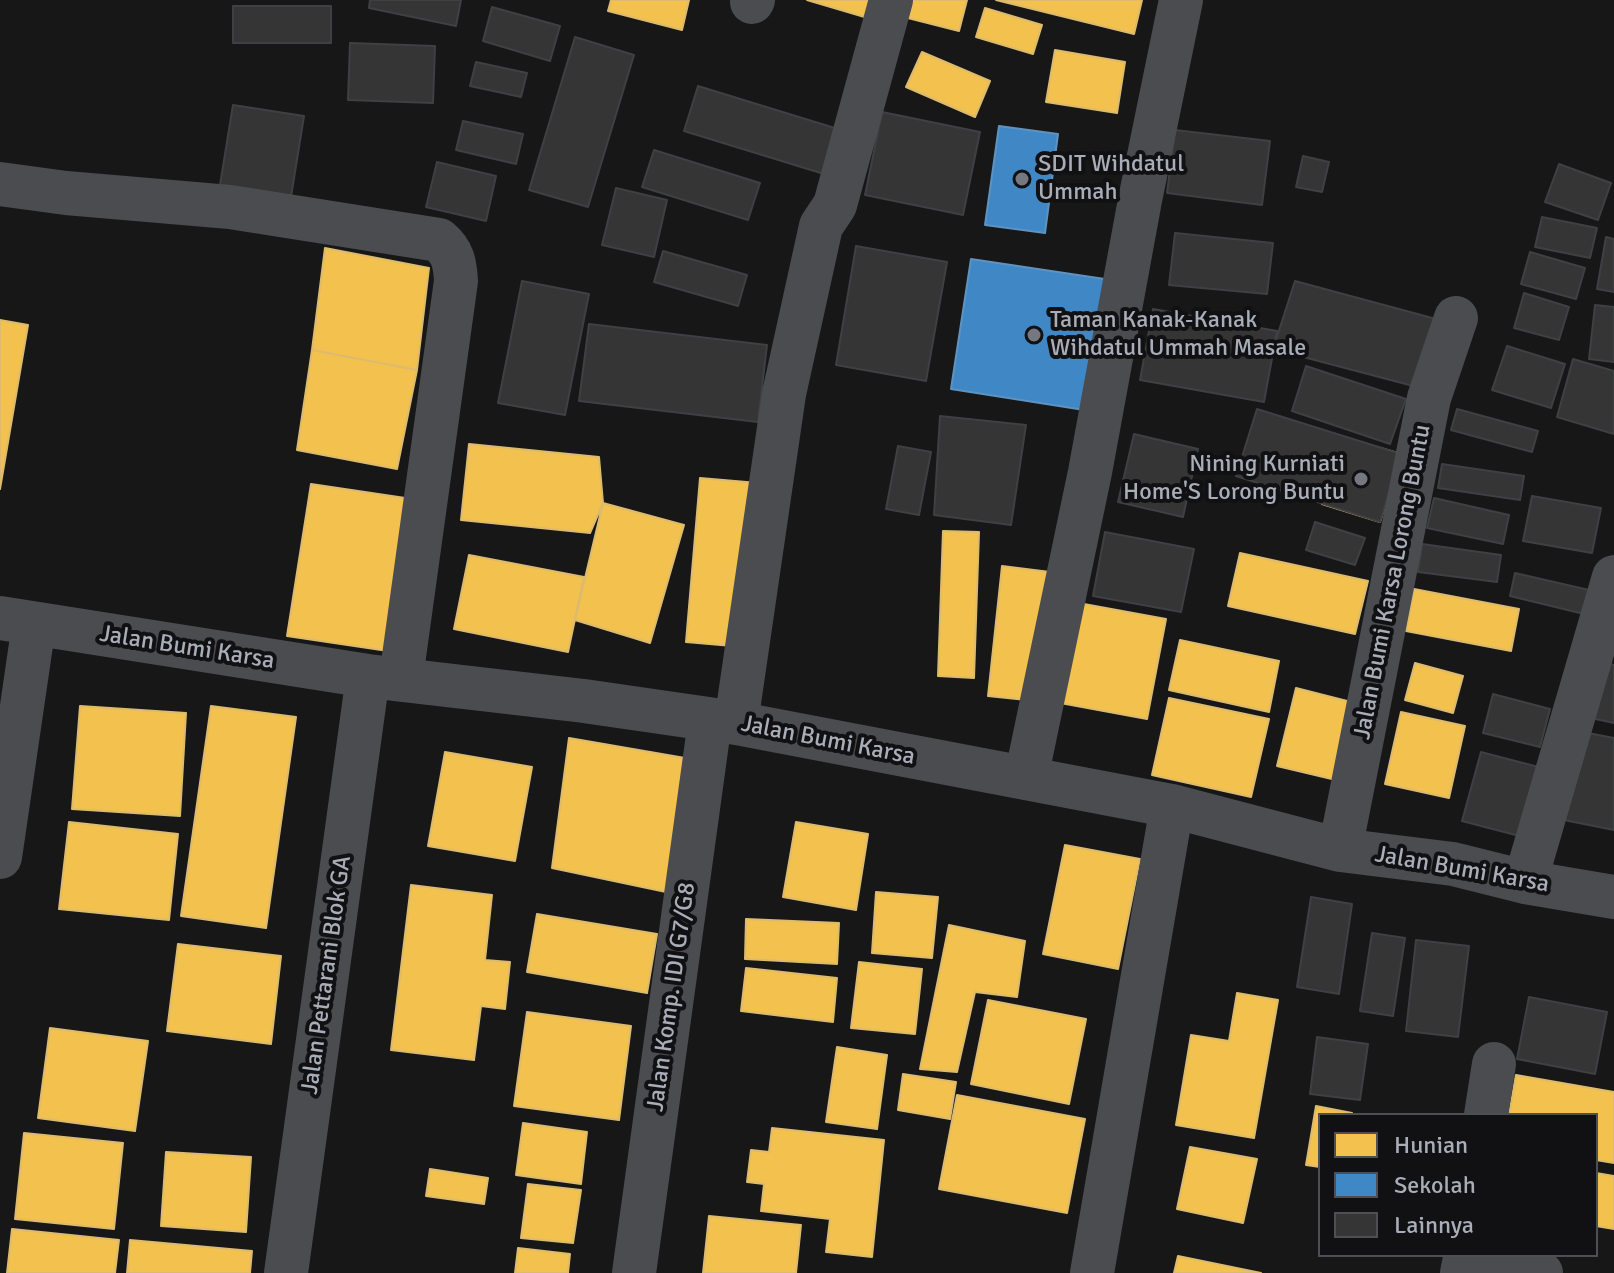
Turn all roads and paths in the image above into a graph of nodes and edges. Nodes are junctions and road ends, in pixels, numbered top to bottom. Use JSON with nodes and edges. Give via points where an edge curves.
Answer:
{"nodes":[{"id":1,"x":891,"y":0,"type":"edge"},
{"id":2,"x":1181,"y":0,"type":"edge"},
{"id":3,"x":0,"y":184,"type":"edge"},
{"id":4,"x":1456,"y":318,"type":"dead end"},
{"id":5,"x":1614,"y":577,"type":"edge"},
{"id":6,"x":17,"y":621,"type":"edge"},
{"id":7,"x":385,"y":677,"type":"junction"},
{"id":8,"x":723,"y":722,"type":"junction"},
{"id":9,"x":1026,"y":778,"type":"junction"},
{"id":10,"x":1172,"y":806,"type":"junction"},
{"id":11,"x":1340,"y":850,"type":"junction"},
{"id":12,"x":0,"y":857,"type":"edge"},
{"id":13,"x":1525,"y":882,"type":"junction"},
{"id":14,"x":1614,"y":897,"type":"edge"},
{"id":15,"x":1494,"y":1064,"type":"dead end"},
{"id":16,"x":1486,"y":1113,"type":"edge"},
{"id":17,"x":1464,"y":1262,"type":"edge"},
{"id":18,"x":286,"y":1273,"type":"edge"},
{"id":19,"x":634,"y":1273,"type":"edge"},
{"id":20,"x":1092,"y":1273,"type":"edge"},
{"id":21,"x":1541,"y":1273,"type":"edge"}],
"edges":[{"from":1,"to":8,"type":"street","name":"Jalan Komp. IDI G7/G8","via":[[835,205],[821,226]]},
{"from":2,"to":9,"type":"street"},
{"from":3,"to":7,"type":"street","name":"Jalan Pettarani Blok GA","via":[[230,207],[439,240],[449,249],[456,281]]},
{"from":4,"to":11,"type":"street","name":"Jalan Bumi Karsa Lorong Buntu","via":[[1429,398]]},
{"from":5,"to":13,"type":"street"},
{"from":6,"to":7,"type":"street","name":"Jalan Bumi Karsa"},
{"from":6,"to":12,"type":"street"},
{"from":7,"to":8,"type":"street","name":"Jalan Bumi Karsa"},
{"from":7,"to":18,"type":"street","name":"Jalan Pettarani Blok GA"},
{"from":8,"to":9,"type":"street","name":"Jalan Bumi Karsa"},
{"from":8,"to":19,"type":"street","name":"Jalan Komp. IDI G7/G8"},
{"from":9,"to":10,"type":"street","name":"Jalan Bumi Karsa"},
{"from":10,"to":11,"type":"street","name":"Jalan Bumi Karsa"},
{"from":10,"to":20,"type":"street"},
{"from":11,"to":13,"type":"street","name":"Jalan Bumi Karsa","via":[[1453,864]]},
{"from":13,"to":14,"type":"street","name":"Jalan Bumi Karsa"},
{"from":15,"to":16,"type":"street"},
{"from":17,"to":21,"type":"street"}]}
